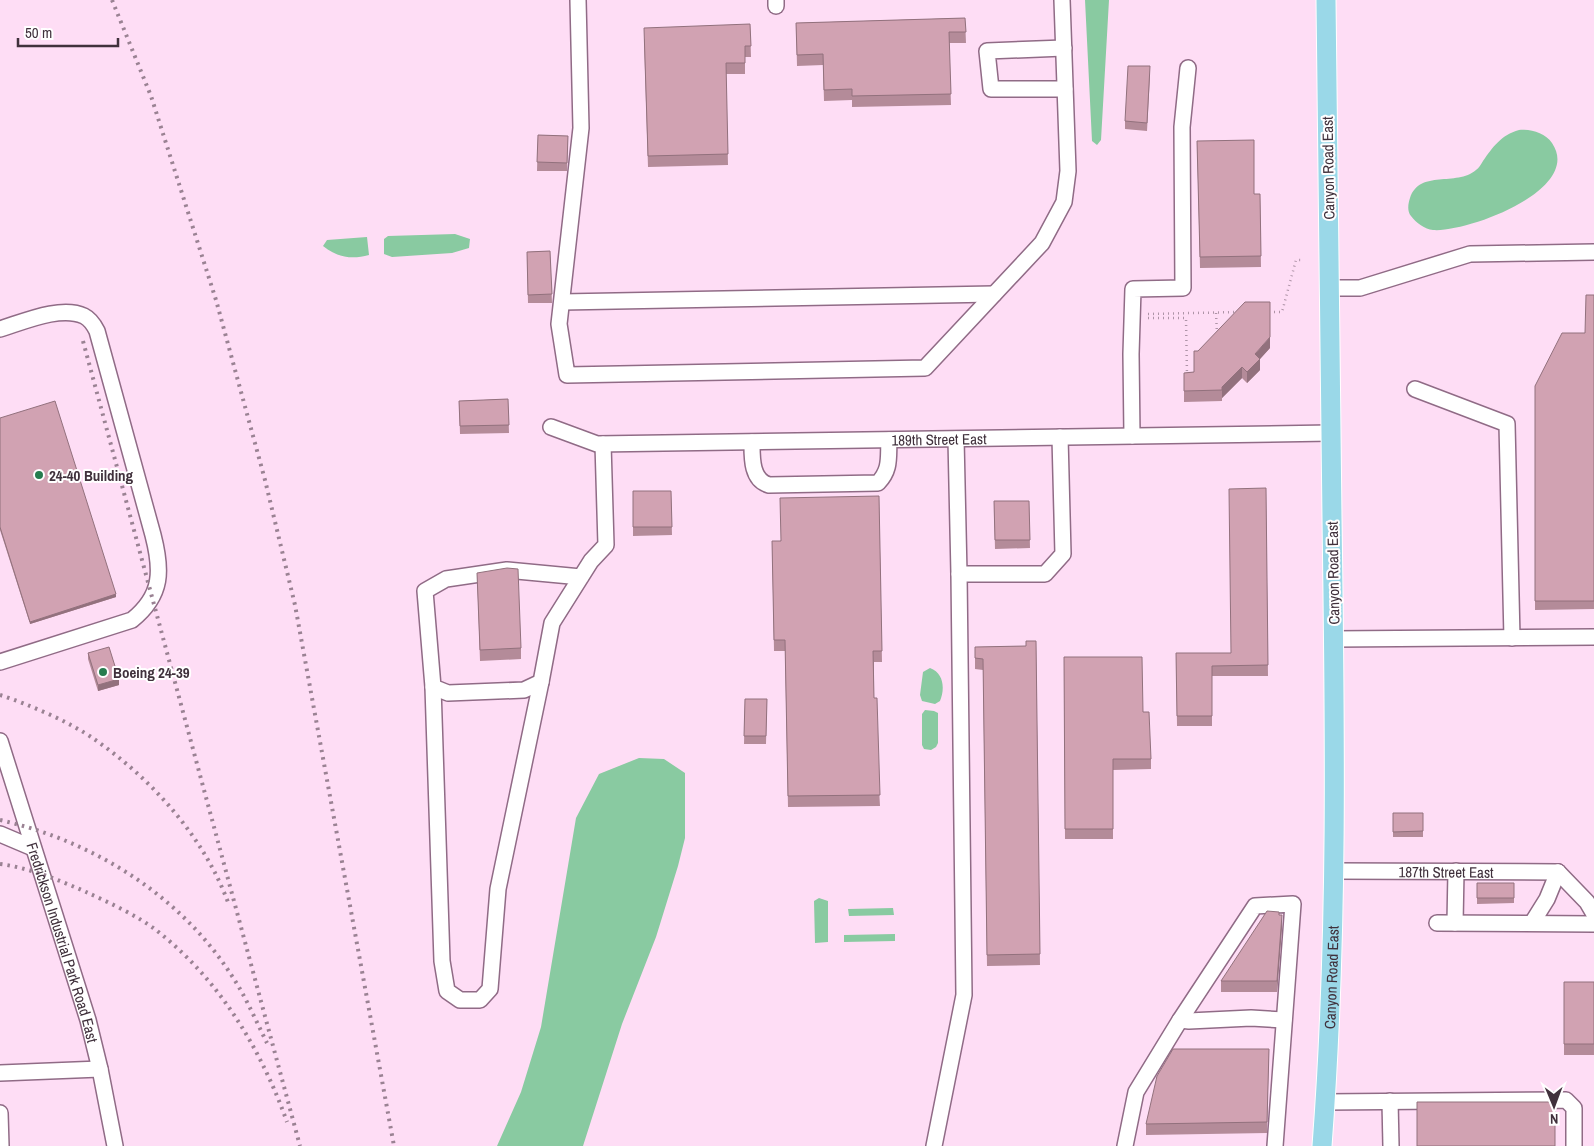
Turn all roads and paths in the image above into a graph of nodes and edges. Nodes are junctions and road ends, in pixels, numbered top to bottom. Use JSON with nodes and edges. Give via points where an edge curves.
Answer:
{"nodes":[{"id":1,"x":578,"y":0,"type":"edge"},
{"id":2,"x":1062,"y":0,"type":"edge"},
{"id":3,"x":1326,"y":0,"type":"edge"},
{"id":4,"x":1064,"y":48,"type":"junction"},
{"id":5,"x":1188,"y":68,"type":"dead end"},
{"id":6,"x":1065,"y":89,"type":"junction"},
{"id":7,"x":1594,"y":252,"type":"edge"},
{"id":8,"x":1303,"y":260,"type":"dead end"},
{"id":9,"x":1330,"y":288,"type":"junction"},
{"id":10,"x":994,"y":294,"type":"junction"},
{"id":11,"x":562,"y":302,"type":"junction"},
{"id":12,"x":1244,"y":312,"type":"edge"},
{"id":13,"x":1263,"y":312,"type":"edge"},
{"id":14,"x":1183,"y":313,"type":"junction"},
{"id":15,"x":1216,"y":313,"type":"junction"},
{"id":16,"x":1148,"y":314,"type":"dead end"},
{"id":17,"x":1148,"y":318,"type":"dead end"},
{"id":18,"x":1183,"y":318,"type":"junction"},
{"id":19,"x":0,"y":329,"type":"edge"},
{"id":20,"x":1217,"y":338,"type":"edge"},
{"id":21,"x":1187,"y":379,"type":"edge"},
{"id":22,"x":1415,"y":389,"type":"dead end"},
{"id":23,"x":551,"y":427,"type":"dead end"},
{"id":24,"x":1331,"y":434,"type":"junction"},
{"id":25,"x":1132,"y":436,"type":"junction"},
{"id":26,"x":1060,"y":437,"type":"junction"},
{"id":27,"x":956,"y":439,"type":"junction"},
{"id":28,"x":889,"y":440,"type":"junction"},
{"id":29,"x":752,"y":442,"type":"junction"},
{"id":30,"x":603,"y":444,"type":"junction"},
{"id":31,"x":959,"y":574,"type":"junction"},
{"id":32,"x":581,"y":577,"type":"junction"},
{"id":33,"x":1594,"y":637,"type":"edge"},
{"id":34,"x":1512,"y":638,"type":"junction"},
{"id":35,"x":1334,"y":639,"type":"junction"},
{"id":36,"x":0,"y":662,"type":"edge"},
{"id":37,"x":541,"y":682,"type":"junction"},
{"id":38,"x":433,"y":687,"type":"junction"},
{"id":39,"x":0,"y":741,"type":"edge"},
{"id":40,"x":0,"y":834,"type":"edge"},
{"id":41,"x":33,"y":848,"type":"junction"},
{"id":42,"x":1334,"y":871,"type":"junction"},
{"id":43,"x":1456,"y":871,"type":"junction"},
{"id":44,"x":1558,"y":872,"type":"junction"},
{"id":45,"x":1594,"y":914,"type":"edge"},
{"id":46,"x":1437,"y":923,"type":"dead end"},
{"id":47,"x":1455,"y":923,"type":"junction"},
{"id":48,"x":1532,"y":924,"type":"junction"},
{"id":49,"x":1594,"y":924,"type":"edge"},
{"id":50,"x":1180,"y":1020,"type":"junction"},
{"id":51,"x":1284,"y":1020,"type":"junction"},
{"id":52,"x":100,"y":1069,"type":"junction"},
{"id":53,"x":0,"y":1073,"type":"edge"},
{"id":54,"x":1390,"y":1101,"type":"junction"},
{"id":55,"x":1326,"y":1102,"type":"junction"},
{"id":56,"x":0,"y":1113,"type":"edge"},
{"id":57,"x":1,"y":1146,"type":"edge"},
{"id":58,"x":115,"y":1146,"type":"edge"},
{"id":59,"x":934,"y":1146,"type":"edge"},
{"id":60,"x":1126,"y":1146,"type":"edge"},
{"id":61,"x":1275,"y":1146,"type":"edge"},
{"id":62,"x":1322,"y":1146,"type":"edge"},
{"id":63,"x":1391,"y":1146,"type":"edge"},
{"id":64,"x":1574,"y":1146,"type":"edge"}],
"edges":[{"from":1,"to":11,"type":"street","via":[[581,128]]},
{"from":2,"to":4,"type":"street"},
{"from":3,"to":9,"type":"main road","name":"Canyon Road East"},
{"from":4,"to":6,"type":"street"},
{"from":4,"to":6,"type":"street","via":[[987,51],[991,89]]},
{"from":5,"to":25,"type":"street","via":[[1182,127],[1183,288],[1132,289]]},
{"from":6,"to":10,"type":"street","via":[[1068,171],[1064,202],[1042,242]]},
{"from":7,"to":9,"type":"street","via":[[1470,254],[1360,288]]},
{"from":8,"to":13,"type":"path","via":[[1296,260],[1282,312]]},
{"from":9,"to":24,"type":"main road","name":"Canyon Road East"},
{"from":10,"to":11,"type":"street"},
{"from":10,"to":11,"type":"street","via":[[925,368],[567,375],[560,324]]},
{"from":12,"to":15,"type":"path"},
{"from":14,"to":15,"type":"path"},
{"from":14,"to":16,"type":"path"},
{"from":14,"to":18,"type":"path"},
{"from":15,"to":20,"type":"path"},
{"from":17,"to":18,"type":"path"},
{"from":18,"to":21,"type":"path","via":[[1186,318]]},
{"from":19,"to":36,"type":"street","via":[[62,312],[84,316],[92,323],[97,331],[158,553],[160,575],[148,603],[132,620]]},
{"from":22,"to":34,"type":"street","via":[[1507,424]]},
{"from":23,"to":30,"type":"street","name":"189th Street East"},
{"from":24,"to":25,"type":"street","name":"189th Street East"},
{"from":24,"to":35,"type":"main road","name":"Canyon Road East"},
{"from":25,"to":26,"type":"street","name":"189th Street East"},
{"from":26,"to":27,"type":"street","name":"189th Street East"},
{"from":26,"to":31,"type":"street","via":[[1062,554],[1045,574]]},
{"from":27,"to":28,"type":"street","name":"189th Street East"},
{"from":27,"to":31,"type":"street"},
{"from":28,"to":29,"type":"street","name":"189th Street East"},
{"from":28,"to":29,"type":"street","via":[[888,466],[878,483],[769,485],[753,468]]},
{"from":29,"to":30,"type":"street","name":"189th Street East"},
{"from":30,"to":32,"type":"street","via":[[606,545]]},
{"from":31,"to":59,"type":"street","via":[[964,995]]},
{"from":32,"to":37,"type":"street","via":[[552,623]]},
{"from":32,"to":38,"type":"street","via":[[507,570],[446,579],[425,591]]},
{"from":33,"to":34,"type":"street"},
{"from":34,"to":35,"type":"street"},
{"from":35,"to":42,"type":"main road","name":"Canyon Road East"},
{"from":37,"to":38,"type":"street","via":[[524,690],[448,692]]},
{"from":37,"to":38,"type":"street","via":[[498,889],[490,989],[480,1000],[460,1000],[447,991],[442,961]]},
{"from":39,"to":41,"type":"street","name":"Fredrickson Industrial Park Road East"},
{"from":40,"to":41,"type":"street"},
{"from":41,"to":52,"type":"street","name":"Fredrickson Industrial Park Road East","via":[[88,1020]]},
{"from":42,"to":43,"type":"street","name":"187th Street East"},
{"from":42,"to":55,"type":"main road","name":"Canyon Road East"},
{"from":43,"to":44,"type":"street","name":"187th Street East"},
{"from":43,"to":47,"type":"street"},
{"from":44,"to":45,"type":"street"},
{"from":44,"to":48,"type":"street"},
{"from":46,"to":47,"type":"street"},
{"from":47,"to":48,"type":"street"},
{"from":48,"to":49,"type":"street"},
{"from":50,"to":51,"type":"street"},
{"from":50,"to":51,"type":"street","via":[[1255,906],[1292,904]]},
{"from":50,"to":60,"type":"street","via":[[1136,1092]]},
{"from":51,"to":61,"type":"street"},
{"from":52,"to":53,"type":"street"},
{"from":52,"to":58,"type":"street","name":"Fredrickson Industrial Park Road East"},
{"from":54,"to":55,"type":"street"},
{"from":54,"to":63,"type":"street"},
{"from":54,"to":64,"type":"street","via":[[1566,1100],[1574,1108]]},
{"from":55,"to":62,"type":"main road","name":"Canyon Road East"},
{"from":56,"to":57,"type":"street"}]}
